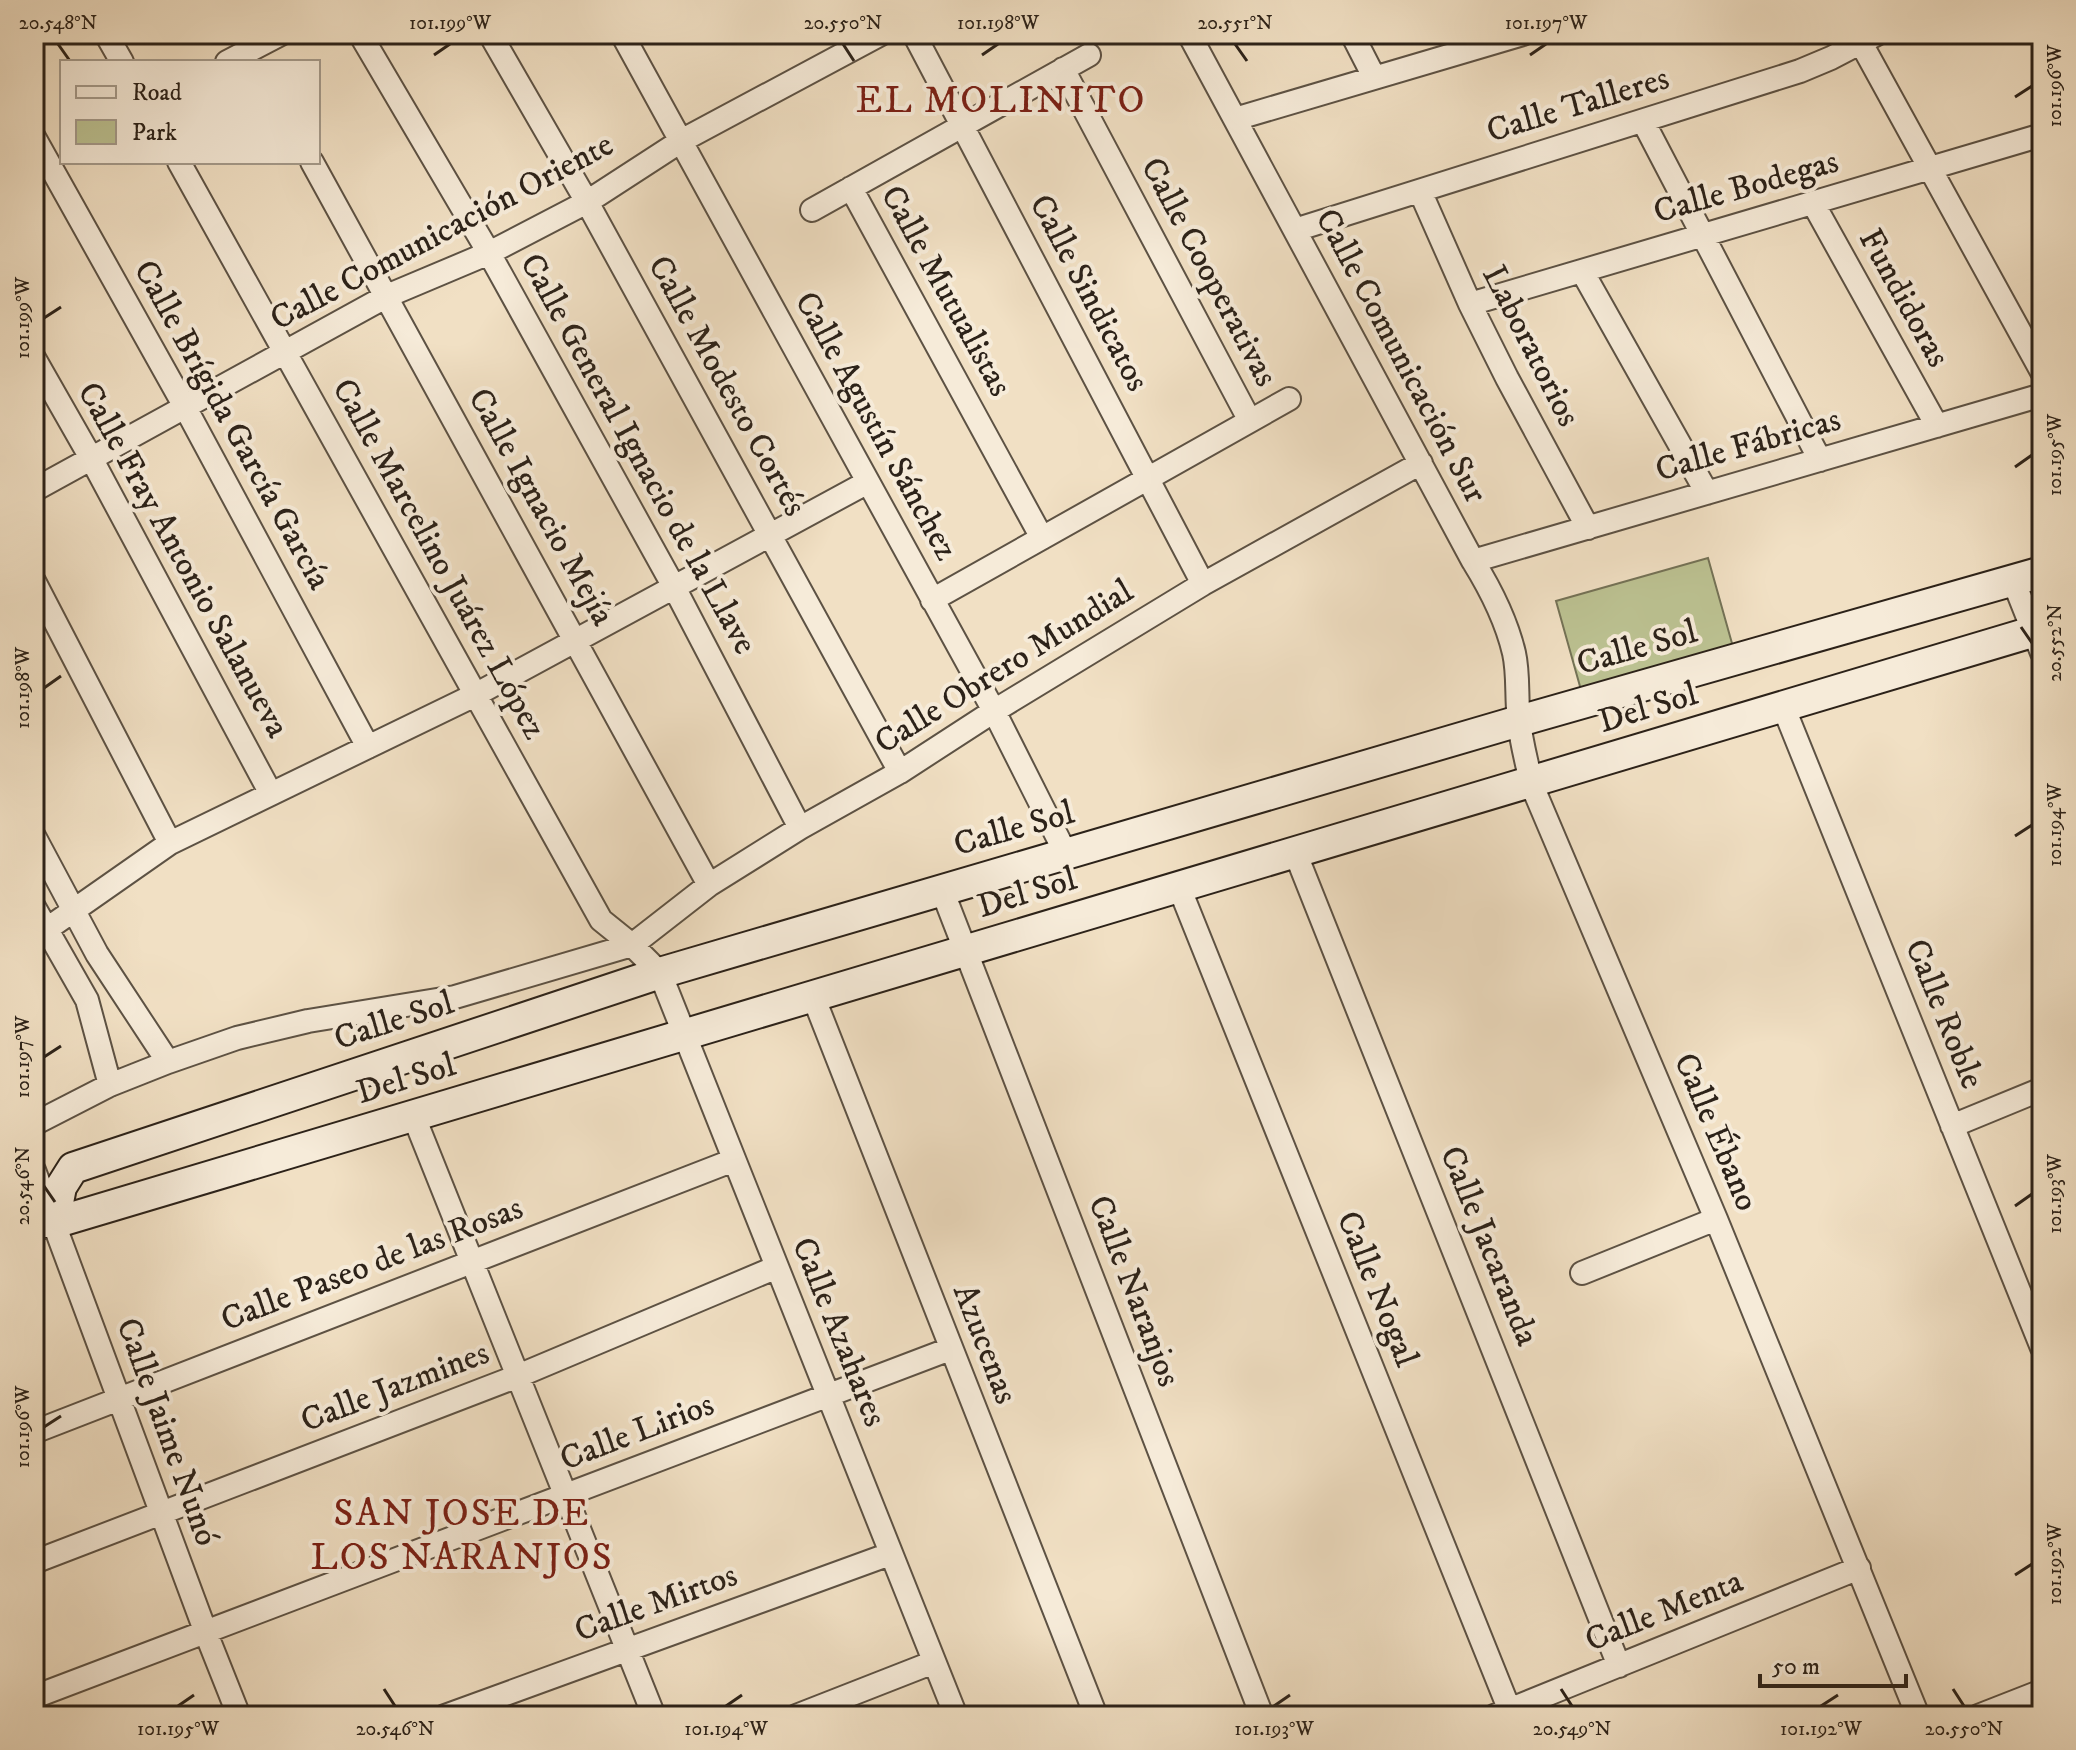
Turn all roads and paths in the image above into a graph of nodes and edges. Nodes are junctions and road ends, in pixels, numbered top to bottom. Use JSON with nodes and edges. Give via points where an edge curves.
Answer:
{"nodes":[{"id":1,"x":106,"y":34,"type":"edge"},
{"id":2,"x":281,"y":34,"type":"edge"},
{"id":3,"x":360,"y":34,"type":"edge"},
{"id":4,"x":490,"y":34,"type":"edge"},
{"id":5,"x":622,"y":34,"type":"edge"},
{"id":6,"x":881,"y":34,"type":"edge"},
{"id":7,"x":914,"y":34,"type":"edge"},
{"id":8,"x":1189,"y":34,"type":"edge"},
{"id":9,"x":1352,"y":34,"type":"edge"},
{"id":10,"x":1521,"y":34,"type":"edge"},
{"id":11,"x":1869,"y":38,"type":"edge"},
{"id":12,"x":248,"y":49,"type":"edge"},
{"id":13,"x":1089,"y":55,"type":"dead end"},
{"id":14,"x":121,"y":60,"type":"edge"},
{"id":15,"x":230,"y":60,"type":"edge"},
{"id":16,"x":1063,"y":69,"type":"junction"},
{"id":17,"x":1374,"y":77,"type":"junction"},
{"id":18,"x":1235,"y":119,"type":"junction"},
{"id":19,"x":1643,"y":121,"type":"junction"},
{"id":20,"x":962,"y":126,"type":"junction"},
{"id":21,"x":2042,"y":135,"type":"edge"},
{"id":22,"x":34,"y":137,"type":"edge"},
{"id":23,"x":681,"y":141,"type":"junction"},
{"id":24,"x":48,"y":163,"type":"edge"},
{"id":25,"x":180,"y":164,"type":"edge"},
{"id":26,"x":313,"y":164,"type":"edge"},
{"id":27,"x":1930,"y":168,"type":"junction"},
{"id":28,"x":851,"y":188,"type":"junction"},
{"id":29,"x":1420,"y":191,"type":"junction"},
{"id":30,"x":587,"y":202,"type":"junction"},
{"id":31,"x":1813,"y":203,"type":"junction"},
{"id":32,"x":812,"y":210,"type":"dead end"},
{"id":33,"x":1295,"y":230,"type":"junction"},
{"id":34,"x":1702,"y":235,"type":"junction"},
{"id":35,"x":489,"y":253,"type":"junction"},
{"id":36,"x":1582,"y":271,"type":"junction"},
{"id":37,"x":387,"y":296,"type":"junction"},
{"id":38,"x":1470,"y":304,"type":"junction"},
{"id":39,"x":286,"y":352,"type":"junction"},
{"id":40,"x":34,"y":358,"type":"edge"},
{"id":41,"x":2042,"y":372,"type":"edge"},
{"id":42,"x":2042,"y":395,"type":"edge"},
{"id":43,"x":1289,"y":399,"type":"dead end"},
{"id":44,"x":185,"y":407,"type":"junction"},
{"id":45,"x":1250,"y":421,"type":"junction"},
{"id":46,"x":1937,"y":426,"type":"junction"},
{"id":47,"x":91,"y":458,"type":"junction"},
{"id":48,"x":1820,"y":460,"type":"junction"},
{"id":49,"x":1421,"y":463,"type":"junction"},
{"id":50,"x":1148,"y":479,"type":"junction"},
{"id":51,"x":868,"y":482,"type":"junction"},
{"id":52,"x":34,"y":490,"type":"edge"},
{"id":53,"x":1707,"y":493,"type":"junction"},
{"id":54,"x":1588,"y":528,"type":"junction"},
{"id":55,"x":770,"y":535,"type":"junction"},
{"id":56,"x":1042,"y":538,"type":"junction"},
{"id":57,"x":1473,"y":561,"type":"junction"},
{"id":58,"x":2028,"y":576,"type":"edge"},
{"id":59,"x":34,"y":581,"type":"edge"},
{"id":60,"x":1203,"y":584,"type":"junction"},
{"id":61,"x":674,"y":587,"type":"junction"},
{"id":62,"x":932,"y":600,"type":"junction"},
{"id":63,"x":2039,"y":638,"type":"edge"},
{"id":64,"x":576,"y":640,"type":"junction"},
{"id":65,"x":475,"y":695,"type":"junction"},
{"id":66,"x":1783,"y":706,"type":"junction"},
{"id":67,"x":994,"y":711,"type":"junction"},
{"id":68,"x":1519,"y":721,"type":"junction"},
{"id":69,"x":368,"y":747,"type":"junction"},
{"id":70,"x":900,"y":772,"type":"junction"},
{"id":71,"x":1531,"y":783,"type":"junction"},
{"id":72,"x":271,"y":794,"type":"junction"},
{"id":73,"x":800,"y":828,"type":"junction"},
{"id":74,"x":34,"y":836,"type":"edge"},
{"id":75,"x":170,"y":843,"type":"junction"},
{"id":76,"x":1295,"y":852,"type":"junction"},
{"id":77,"x":1066,"y":854,"type":"junction"},
{"id":78,"x":709,"y":885,"type":"junction"},
{"id":79,"x":1179,"y":887,"type":"junction"},
{"id":80,"x":942,"y":890,"type":"junction"},
{"id":81,"x":34,"y":907,"type":"edge"},
{"id":82,"x":74,"y":910,"type":"junction"},
{"id":83,"x":47,"y":929,"type":"junction"},
{"id":84,"x":632,"y":945,"type":"junction"},
{"id":85,"x":966,"y":950,"type":"junction"},
{"id":86,"x":97,"y":954,"type":"junction"},
{"id":87,"x":660,"y":973,"type":"junction"},
{"id":88,"x":813,"y":996,"type":"junction"},
{"id":89,"x":87,"y":1000,"type":"junction"},
{"id":90,"x":684,"y":1035,"type":"junction"},
{"id":91,"x":168,"y":1062,"type":"junction"},
{"id":92,"x":110,"y":1085,"type":"junction"},
{"id":93,"x":2042,"y":1089,"type":"edge"},
{"id":94,"x":414,"y":1117,"type":"junction"},
{"id":95,"x":34,"y":1124,"type":"edge"},
{"id":96,"x":1952,"y":1126,"type":"junction"},
{"id":97,"x":734,"y":1160,"type":"junction"},
{"id":98,"x":34,"y":1170,"type":"edge"},
{"id":99,"x":1716,"y":1219,"type":"junction"},
{"id":100,"x":44,"y":1226,"type":"edge"},
{"id":101,"x":472,"y":1262,"type":"junction"},
{"id":102,"x":777,"y":1267,"type":"junction"},
{"id":103,"x":1582,"y":1273,"type":"dead end"},
{"id":104,"x":2042,"y":1348,"type":"edge"},
{"id":105,"x":950,"y":1349,"type":"junction"},
{"id":106,"x":518,"y":1376,"type":"junction"},
{"id":107,"x":828,"y":1396,"type":"junction"},
{"id":108,"x":119,"y":1399,"type":"junction"},
{"id":109,"x":34,"y":1432,"type":"edge"},
{"id":110,"x":566,"y":1496,"type":"junction"},
{"id":111,"x":162,"y":1514,"type":"junction"},
{"id":112,"x":890,"y":1554,"type":"junction"},
{"id":113,"x":34,"y":1562,"type":"edge"},
{"id":114,"x":1859,"y":1568,"type":"junction"},
{"id":115,"x":206,"y":1633,"type":"junction"},
{"id":116,"x":627,"y":1650,"type":"junction"},
{"id":117,"x":934,"y":1662,"type":"junction"},
{"id":118,"x":1619,"y":1666,"type":"junction"},
{"id":119,"x":2042,"y":1691,"type":"edge"},
{"id":120,"x":34,"y":1697,"type":"edge"},
{"id":121,"x":1505,"y":1714,"type":"edge"},
{"id":122,"x":239,"y":1716,"type":"edge"},
{"id":123,"x":445,"y":1716,"type":"edge"},
{"id":124,"x":654,"y":1716,"type":"edge"},
{"id":125,"x":796,"y":1716,"type":"edge"},
{"id":126,"x":956,"y":1716,"type":"edge"},
{"id":127,"x":1096,"y":1716,"type":"edge"},
{"id":128,"x":1262,"y":1716,"type":"edge"},
{"id":129,"x":1918,"y":1716,"type":"edge"},
{"id":130,"x":1978,"y":1716,"type":"edge"}],
"edges":[{"from":1,"to":14,"type":"street"},
{"from":2,"to":12,"type":"street"},
{"from":3,"to":35,"type":"street","name":"Calle General Ignacio de la Llave"},
{"from":4,"to":30,"type":"street","name":"Calle Modesto Cortés"},
{"from":5,"to":23,"type":"street","name":"Calle Agustín Sánchez"},
{"from":6,"to":23,"type":"street","name":"Calle Comunicación Oriente"},
{"from":7,"to":20,"type":"street","name":"Calle Sindicatos"},
{"from":8,"to":18,"type":"street","name":"Calle Comunicación Sur"},
{"from":9,"to":17,"type":"street"},
{"from":10,"to":17,"type":"street"},
{"from":11,"to":19,"type":"street","name":"Calle Talleres","via":[[1800,71]]},
{"from":11,"to":27,"type":"street"},
{"from":12,"to":15,"type":"street"},
{"from":13,"to":16,"type":"street"},
{"from":16,"to":20,"type":"street"},
{"from":16,"to":45,"type":"street","name":"Calle Cooperativas"},
{"from":17,"to":18,"type":"street"},
{"from":18,"to":33,"type":"street","name":"Calle Comunicación Sur"},
{"from":19,"to":29,"type":"street","name":"Calle Talleres"},
{"from":19,"to":34,"type":"street"},
{"from":20,"to":28,"type":"street","name":"Calle Mutualistas"},
{"from":20,"to":50,"type":"street","name":"Calle Sindicatos"},
{"from":21,"to":27,"type":"street","name":"Calle Bodegas"},
{"from":22,"to":24,"type":"street","name":"Calle Brígida García García"},
{"from":23,"to":30,"type":"street","name":"Calle Comunicación Oriente"},
{"from":23,"to":51,"type":"street","name":"Calle Agustín Sánchez"},
{"from":24,"to":44,"type":"street","name":"Calle Brígida García García"},
{"from":25,"to":39,"type":"street","name":"Calle Marcelino Juárez López"},
{"from":26,"to":37,"type":"street","name":"Calle Ignacio Mejía"},
{"from":27,"to":31,"type":"street","name":"Calle Bodegas"},
{"from":27,"to":41,"type":"street"},
{"from":28,"to":32,"type":"street"},
{"from":28,"to":56,"type":"street","name":"Calle Mutualistas"},
{"from":29,"to":33,"type":"street","name":"Calle Talleres"},
{"from":29,"to":38,"type":"street","name":"Laboratorios"},
{"from":30,"to":35,"type":"street","name":"Calle Comunicación Oriente"},
{"from":30,"to":55,"type":"street","name":"Calle Modesto Cortés"},
{"from":31,"to":34,"type":"street","name":"Calle Bodegas"},
{"from":31,"to":46,"type":"street","name":"Fundidoras"},
{"from":33,"to":49,"type":"street","name":"Calle Comunicación Sur"},
{"from":34,"to":36,"type":"street","name":"Calle Bodegas"},
{"from":34,"to":48,"type":"street"},
{"from":35,"to":37,"type":"street","name":"Calle Comunicación Oriente"},
{"from":35,"to":61,"type":"street","name":"Calle General Ignacio de la Llave"},
{"from":36,"to":38,"type":"street","name":"Calle Bodegas"},
{"from":36,"to":53,"type":"street"},
{"from":37,"to":39,"type":"street","name":"Calle Comunicación Oriente"},
{"from":37,"to":64,"type":"street","name":"Calle Ignacio Mejía"},
{"from":38,"to":54,"type":"street","name":"Laboratorios"},
{"from":39,"to":44,"type":"street","name":"Calle Comunicación Oriente"},
{"from":39,"to":65,"type":"street","name":"Calle Marcelino Juárez López"},
{"from":40,"to":47,"type":"street","name":"Calle Fray Antonio Salanueva"},
{"from":42,"to":46,"type":"street","name":"Calle Fábricas"},
{"from":43,"to":45,"type":"street","name":"Calle Cooperativas"},
{"from":44,"to":47,"type":"street","name":"Calle Comunicación Oriente"},
{"from":44,"to":69,"type":"street","name":"Calle Brígida García García"},
{"from":45,"to":50,"type":"street","name":"Calle Cooperativas"},
{"from":46,"to":48,"type":"street","name":"Calle Fábricas"},
{"from":47,"to":52,"type":"street","name":"Calle Comunicación Oriente"},
{"from":47,"to":72,"type":"street","name":"Calle Fray Antonio Salanueva"},
{"from":48,"to":53,"type":"street","name":"Calle Fábricas"},
{"from":49,"to":57,"type":"street","name":"Calle Comunicación Sur"},
{"from":49,"to":60,"type":"street","name":"Calle Obrero Mundial"},
{"from":50,"to":56,"type":"street"},
{"from":50,"to":60,"type":"street","name":"Calle Sindicatos"},
{"from":51,"to":55,"type":"street"},
{"from":51,"to":62,"type":"street","name":"Calle Agustín Sánchez"},
{"from":53,"to":54,"type":"street","name":"Calle Fábricas"},
{"from":54,"to":57,"type":"street","name":"Calle Fábricas"},
{"from":55,"to":61,"type":"street"},
{"from":55,"to":70,"type":"street","name":"Calle Modesto Cortés"},
{"from":56,"to":62,"type":"street"},
{"from":57,"to":68,"type":"street","name":"Calle Comunicación Sur","via":[[1505,621],[1519,687]]},
{"from":58,"to":63,"type":"street"},
{"from":58,"to":68,"type":"street","name":"Calle Sol"},
{"from":59,"to":75,"type":"street"},
{"from":60,"to":67,"type":"street","name":"Calle Obrero Mundial"},
{"from":61,"to":64,"type":"street"},
{"from":61,"to":73,"type":"street","name":"Calle General Ignacio de la Llave"},
{"from":62,"to":67,"type":"street","name":"Calle Agustín Sánchez"},
{"from":63,"to":66,"type":"street","name":"Del Sol"},
{"from":64,"to":65,"type":"street"},
{"from":64,"to":78,"type":"street","name":"Calle Ignacio Mejía"},
{"from":65,"to":69,"type":"street"},
{"from":65,"to":84,"type":"street","name":"Calle Marcelino Juárez López","via":[[601,920]]},
{"from":66,"to":71,"type":"street","name":"Del Sol"},
{"from":66,"to":96,"type":"street","name":"Calle Roble"},
{"from":67,"to":70,"type":"street","name":"Calle Obrero Mundial"},
{"from":67,"to":77,"type":"street","name":"Calle Agustín Sánchez"},
{"from":68,"to":71,"type":"street","name":"Calle Ébano"},
{"from":68,"to":77,"type":"street","name":"Calle Sol"},
{"from":69,"to":72,"type":"street"},
{"from":70,"to":73,"type":"street","name":"Calle Obrero Mundial"},
{"from":71,"to":76,"type":"street","name":"Del Sol"},
{"from":71,"to":99,"type":"street","name":"Calle Ébano"},
{"from":72,"to":75,"type":"street"},
{"from":73,"to":78,"type":"street","name":"Calle Obrero Mundial"},
{"from":74,"to":82,"type":"street"},
{"from":75,"to":82,"type":"street"},
{"from":76,"to":79,"type":"street","name":"Del Sol"},
{"from":76,"to":118,"type":"street","name":"Calle Jacaranda"},
{"from":77,"to":80,"type":"street","name":"Calle Sol"},
{"from":78,"to":84,"type":"street","name":"Calle Obrero Mundial"},
{"from":79,"to":85,"type":"street","name":"Del Sol"},
{"from":79,"to":121,"type":"street","name":"Calle Nogal"},
{"from":80,"to":85,"type":"street","name":"Calle Naranjos"},
{"from":80,"to":87,"type":"street","name":"Calle Sol"},
{"from":81,"to":83,"type":"street"},
{"from":82,"to":83,"type":"street"},
{"from":82,"to":86,"type":"street"},
{"from":83,"to":89,"type":"street"},
{"from":84,"to":87,"type":"street","name":"Calle Marcelino Juárez López"},
{"from":84,"to":91,"type":"street","via":[[455,997],[308,1021]]},
{"from":85,"to":88,"type":"street","name":"Del Sol"},
{"from":85,"to":128,"type":"street","name":"Calle Naranjos"},
{"from":86,"to":89,"type":"street"},
{"from":86,"to":91,"type":"street"},
{"from":87,"to":90,"type":"street","name":"Calle Azahares"},
{"from":87,"to":100,"type":"street","name":"Calle Sol","via":[[73,1168]]},
{"from":88,"to":90,"type":"street","name":"Del Sol"},
{"from":88,"to":105,"type":"street","name":"Azucenas"},
{"from":89,"to":92,"type":"street"},
{"from":90,"to":94,"type":"street","name":"Del Sol"},
{"from":90,"to":97,"type":"street","name":"Calle Azahares"},
{"from":91,"to":92,"type":"street"},
{"from":92,"to":95,"type":"street"},
{"from":93,"to":96,"type":"street"},
{"from":94,"to":100,"type":"street","name":"Del Sol"},
{"from":94,"to":101,"type":"street"},
{"from":96,"to":104,"type":"street","name":"Calle Roble"},
{"from":97,"to":101,"type":"street","name":"Calle Paseo de las Rosas"},
{"from":97,"to":102,"type":"street","name":"Calle Azahares"},
{"from":98,"to":100,"type":"street","name":"Calle Jaime Nunó"},
{"from":99,"to":103,"type":"street"},
{"from":99,"to":114,"type":"street","name":"Calle Ébano"},
{"from":100,"to":108,"type":"street","name":"Calle Jaime Nunó"},
{"from":101,"to":106,"type":"street"},
{"from":101,"to":108,"type":"street","name":"Calle Paseo de las Rosas"},
{"from":102,"to":106,"type":"street","name":"Calle Jazmines"},
{"from":102,"to":107,"type":"street","name":"Calle Azahares"},
{"from":105,"to":107,"type":"street","name":"Calle Lirios"},
{"from":105,"to":127,"type":"street","name":"Azucenas"},
{"from":106,"to":110,"type":"street"},
{"from":106,"to":111,"type":"street","name":"Calle Jazmines"},
{"from":107,"to":110,"type":"street","name":"Calle Lirios"},
{"from":107,"to":112,"type":"street","name":"Calle Azahares"},
{"from":108,"to":109,"type":"street","name":"Calle Paseo de las Rosas"},
{"from":108,"to":111,"type":"street","name":"Calle Jaime Nunó"},
{"from":110,"to":115,"type":"street","name":"Calle Lirios"},
{"from":110,"to":116,"type":"street"},
{"from":111,"to":113,"type":"street","name":"Calle Jazmines"},
{"from":111,"to":115,"type":"street","name":"Calle Jaime Nunó"},
{"from":112,"to":116,"type":"street","name":"Calle Mirtos"},
{"from":112,"to":117,"type":"street","name":"Calle Azahares"},
{"from":114,"to":118,"type":"street","name":"Calle Menta"},
{"from":114,"to":129,"type":"street","name":"Calle Ébano"},
{"from":115,"to":120,"type":"street","name":"Calle Lirios"},
{"from":115,"to":122,"type":"street","name":"Calle Jaime Nunó"},
{"from":116,"to":123,"type":"street","name":"Calle Mirtos"},
{"from":116,"to":124,"type":"street"},
{"from":117,"to":125,"type":"street"},
{"from":117,"to":126,"type":"street","name":"Calle Azahares"},
{"from":118,"to":121,"type":"street","name":"Calle Menta"},
{"from":119,"to":130,"type":"street"}]}
